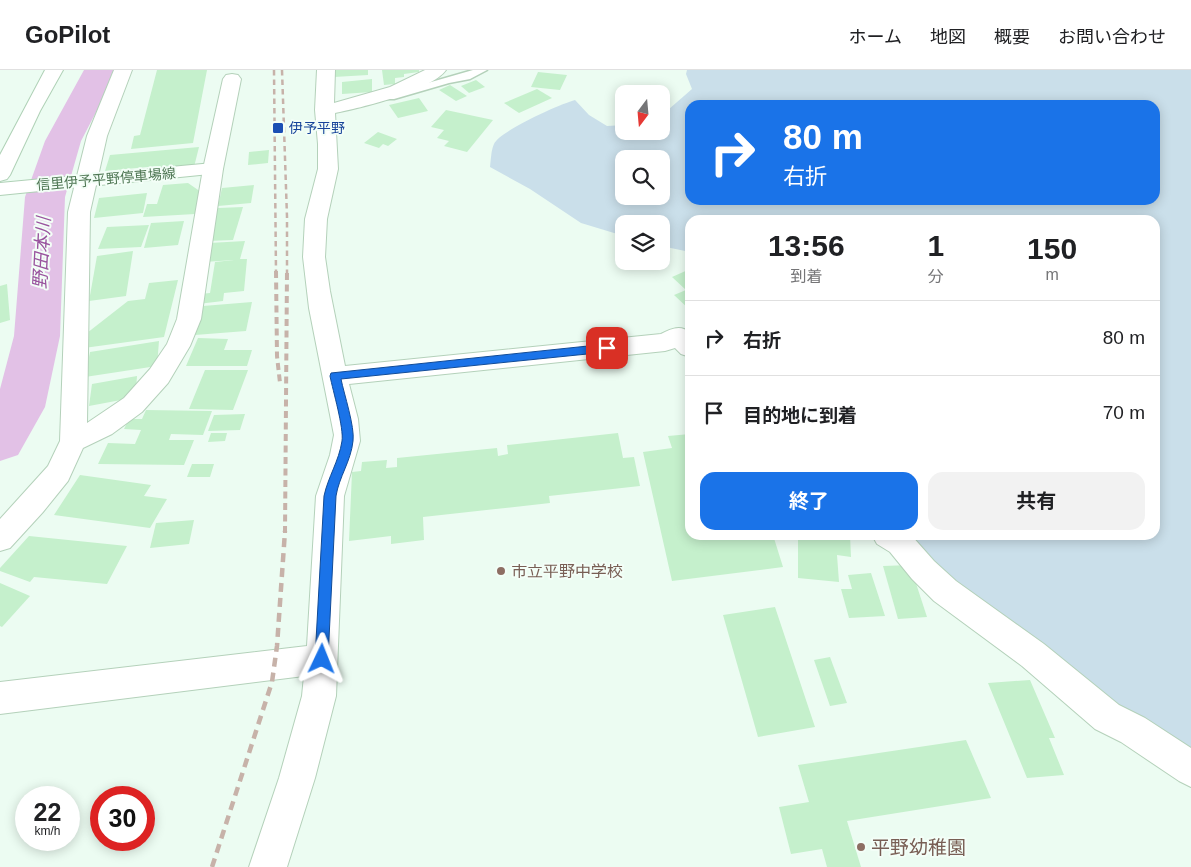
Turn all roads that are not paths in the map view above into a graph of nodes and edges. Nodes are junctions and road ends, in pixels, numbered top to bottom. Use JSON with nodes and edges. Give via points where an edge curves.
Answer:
{"nodes":[{"id":1,"x":54,"y":70,"type":"edge"},
{"id":2,"x":123,"y":70,"type":"edge"},
{"id":3,"x":326,"y":70,"type":"edge"},
{"id":4,"x":437,"y":70,"type":"edge"},
{"id":5,"x":482,"y":70,"type":"edge"},
{"id":6,"x":232,"y":79,"type":"dead end"},
{"id":7,"x":369,"y":100,"type":"junction"},
{"id":8,"x":324,"y":110,"type":"junction"},
{"id":9,"x":213,"y":169,"type":"junction"},
{"id":10,"x":78,"y":181,"type":"junction"},
{"id":11,"x":5,"y":184,"type":"edge"},
{"id":12,"x":685,"y":343,"type":"edge"},
{"id":13,"x":335,"y":376,"type":"junction"},
{"id":14,"x":73,"y":441,"type":"junction"},
{"id":15,"x":0,"y":539,"type":"edge"},
{"id":16,"x":895,"y":540,"type":"edge"},
{"id":17,"x":322,"y":659,"type":"junction"},
{"id":18,"x":0,"y":698,"type":"edge"},
{"id":19,"x":1191,"y":769,"type":"edge"},
{"id":20,"x":268,"y":867,"type":"edge"}],
"edges":[{"from":1,"to":11,"type":"street","name":"信里伊予平野停車場線","via":[[31,111]]},
{"from":2,"to":10,"type":"street"},
{"from":3,"to":8,"type":"street"},
{"from":4,"to":7,"type":"street"},
{"from":5,"to":7,"type":"lane","via":[[380,100]]},
{"from":6,"to":9,"type":"street"},
{"from":7,"to":8,"type":"street"},
{"from":8,"to":13,"type":"street","via":[[328,170],[314,239]]},
{"from":9,"to":10,"type":"street","name":"信里伊予平野停車場線"},
{"from":9,"to":14,"type":"street","via":[[189,319],[178,346],[159,376],[133,405],[103,427]]},
{"from":10,"to":11,"type":"street","name":"信里伊予平野停車場線"},
{"from":10,"to":14,"type":"street"},
{"from":12,"to":13,"type":"street","via":[[678,336],[665,342]]},
{"from":13,"to":17,"type":"street","via":[[348,438],[330,496]]},
{"from":14,"to":15,"type":"street","via":[[58,473]]},
{"from":16,"to":19,"type":"street","via":[[945,591],[1033,655],[1094,707]]},
{"from":17,"to":18,"type":"street"},
{"from":17,"to":20,"type":"street","via":[[319,696]]}]}
